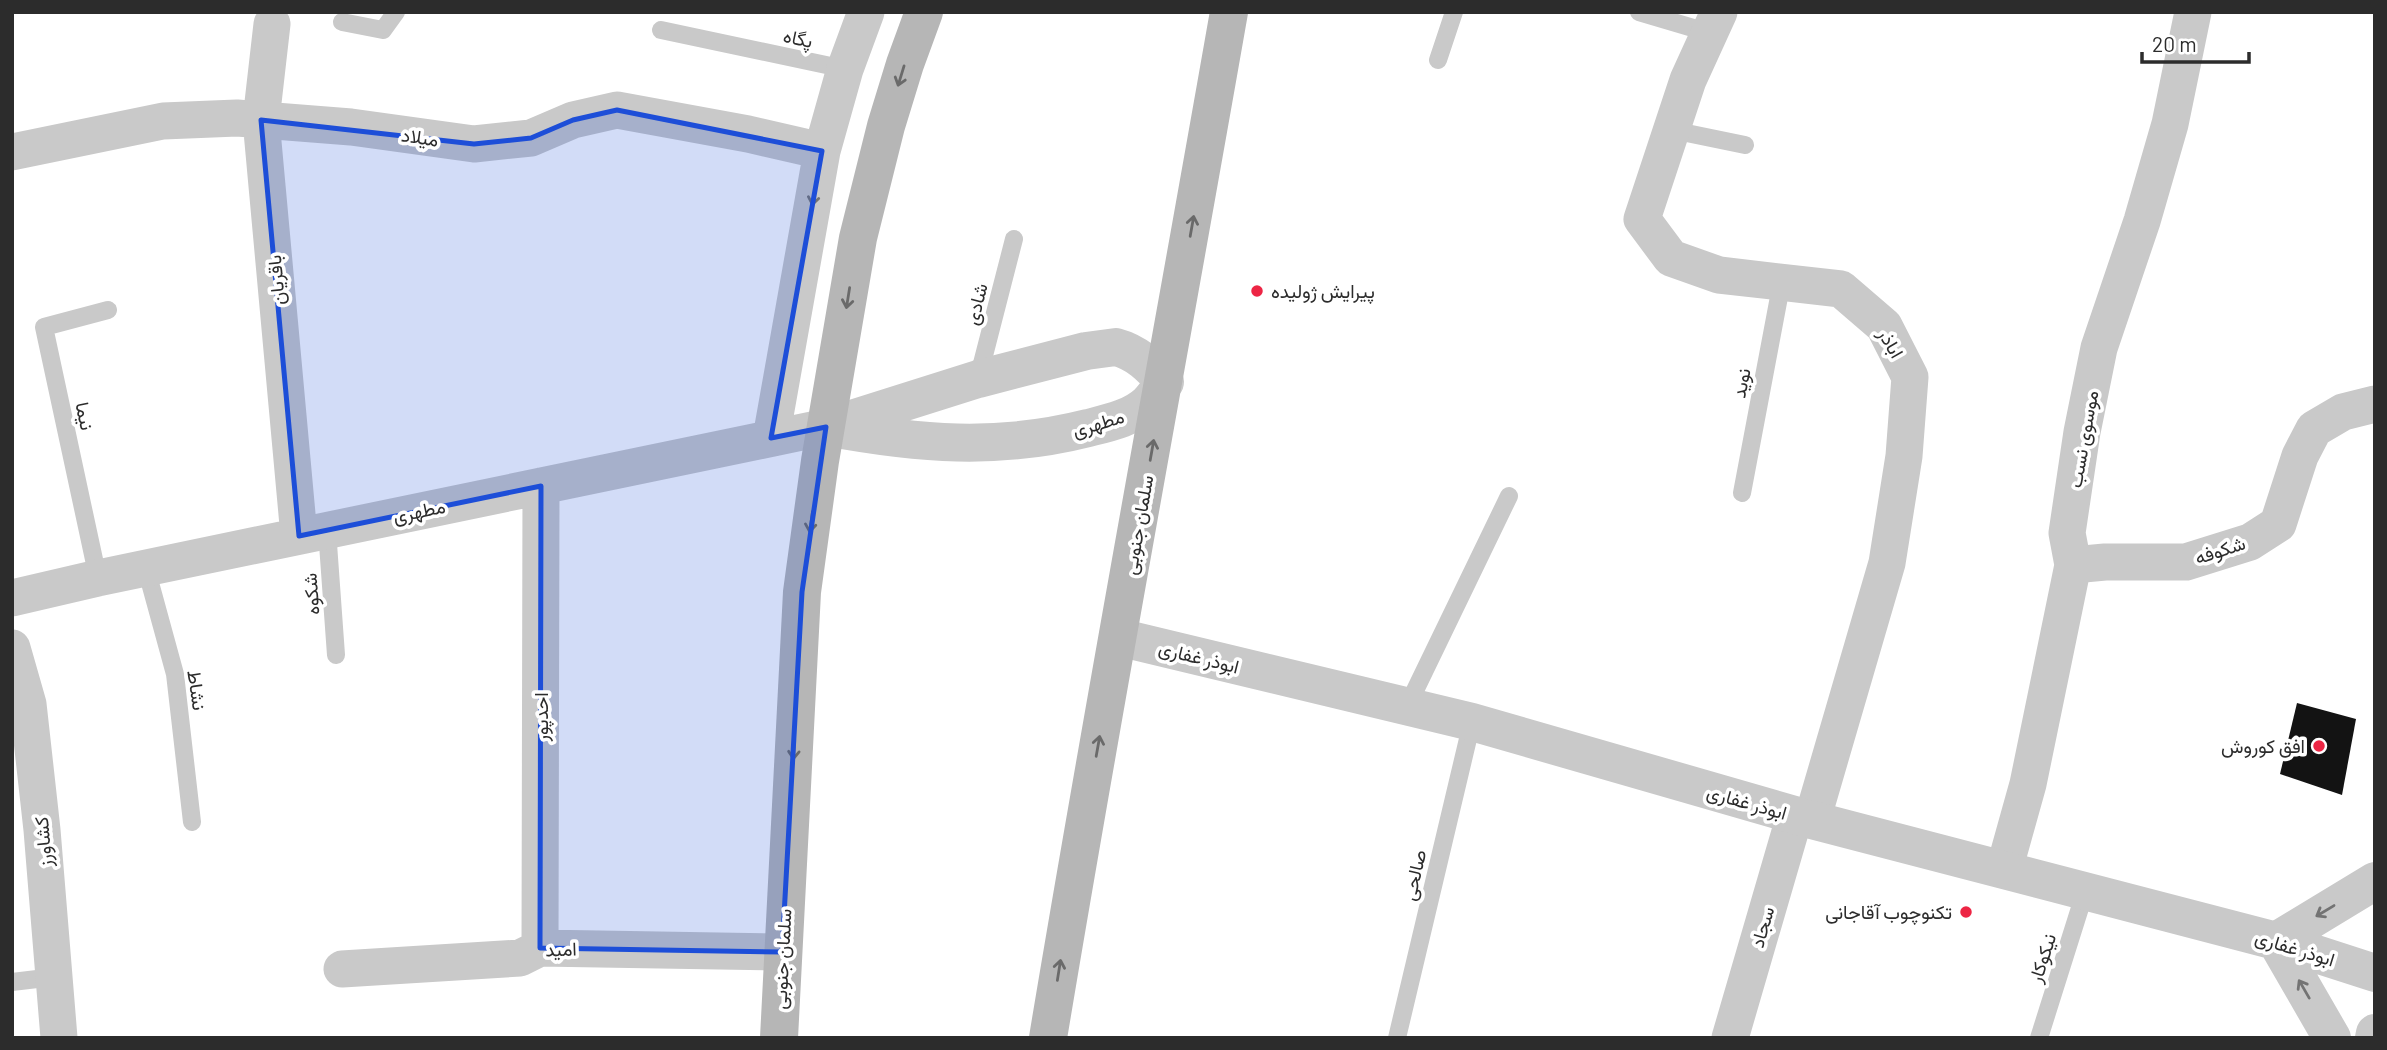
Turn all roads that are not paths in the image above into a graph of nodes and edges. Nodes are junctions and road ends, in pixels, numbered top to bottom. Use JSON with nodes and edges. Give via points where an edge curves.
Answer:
{"nodes":[{"id":1,"x":396,"y":12,"type":"edge"},
{"id":2,"x":866,"y":12,"type":"edge"},
{"id":3,"x":924,"y":12,"type":"edge"},
{"id":4,"x":1229,"y":12,"type":"edge"},
{"id":5,"x":1454,"y":12,"type":"edge"},
{"id":6,"x":1639,"y":12,"type":"edge"},
{"id":7,"x":2193,"y":12,"type":"edge"},
{"id":8,"x":342,"y":22,"type":"dead end"},
{"id":9,"x":1714,"y":23,"type":"edge"},
{"id":10,"x":272,"y":24,"type":"dead end"},
{"id":11,"x":660,"y":30,"type":"dead end"},
{"id":12,"x":1438,"y":60,"type":"dead end"},
{"id":13,"x":845,"y":69,"type":"junction"},
{"id":14,"x":261,"y":120,"type":"junction"},
{"id":15,"x":1672,"y":130,"type":"junction"},
{"id":16,"x":1745,"y":145,"type":"dead end"},
{"id":17,"x":12,"y":152,"type":"edge"},
{"id":18,"x":822,"y":152,"type":"junction"},
{"id":19,"x":1014,"y":239,"type":"dead end"},
{"id":20,"x":1782,"y":281,"type":"junction"},
{"id":21,"x":108,"y":310,"type":"dead end"},
{"id":22,"x":978,"y":379,"type":"junction"},
{"id":23,"x":1164,"y":382,"type":"junction"},
{"id":24,"x":2375,"y":404,"type":"edge"},
{"id":25,"x":826,"y":427,"type":"junction"},
{"id":26,"x":771,"y":438,"type":"junction"},
{"id":27,"x":541,"y":486,"type":"junction"},
{"id":28,"x":1742,"y":493,"type":"dead end"},
{"id":29,"x":1509,"y":496,"type":"dead end"},
{"id":30,"x":313,"y":533,"type":"junction"},
{"id":31,"x":2073,"y":565,"type":"junction"},
{"id":32,"x":146,"y":568,"type":"junction"},
{"id":33,"x":98,"y":578,"type":"junction"},
{"id":34,"x":12,"y":598,"type":"edge"},
{"id":35,"x":1118,"y":637,"type":"junction"},
{"id":36,"x":12,"y":648,"type":"edge"},
{"id":37,"x":336,"y":655,"type":"dead end"},
{"id":38,"x":1407,"y":707,"type":"junction"},
{"id":39,"x":1472,"y":722,"type":"junction"},
{"id":40,"x":1804,"y":818,"type":"junction"},
{"id":41,"x":192,"y":822,"type":"dead end"},
{"id":42,"x":2004,"y":870,"type":"junction"},
{"id":43,"x":2375,"y":881,"type":"edge"},
{"id":44,"x":2085,"y":891,"type":"junction"},
{"id":45,"x":2276,"y":941,"type":"junction"},
{"id":46,"x":540,"y":948,"type":"junction"},
{"id":47,"x":782,"y":952,"type":"junction"},
{"id":48,"x":342,"y":969,"type":"dead end"},
{"id":49,"x":2375,"y":972,"type":"edge"},
{"id":50,"x":54,"y":976,"type":"junction"},
{"id":51,"x":12,"y":982,"type":"edge"},
{"id":52,"x":60,"y":1038,"type":"edge"},
{"id":53,"x":779,"y":1038,"type":"edge"},
{"id":54,"x":1048,"y":1038,"type":"edge"},
{"id":55,"x":1397,"y":1038,"type":"edge"},
{"id":56,"x":1730,"y":1038,"type":"edge"},
{"id":57,"x":2039,"y":1038,"type":"edge"},
{"id":58,"x":2332,"y":1038,"type":"edge"}],
"edges":[{"from":1,"to":8,"type":"lane","via":[[383,30]]},
{"from":2,"to":13,"type":"street"},
{"from":3,"to":25,"type":"main road","name":"سلمان جنوبی","one_way":true,"via":[[889,115],[858,238]]},
{"from":23,"to":4,"type":"main road","name":"سلمان جنوبی","one_way":true},
{"from":5,"to":12,"type":"lane"},
{"from":6,"to":9,"type":"lane","name":"اباذر"},
{"from":7,"to":31,"type":"street","name":"موسوی نسب","via":[[2166,136],[2097,360],[2067,533]]},
{"from":9,"to":15,"type":"street","name":"اباذر"},
{"from":10,"to":14,"type":"street","name":"باقریان"},
{"from":11,"to":13,"type":"lane","name":"پگاه"},
{"from":13,"to":18,"type":"street"},
{"from":14,"to":17,"type":"street","name":"میلاد","via":[[163,121]]},
{"from":14,"to":18,"type":"street","name":"میلاد","via":[[474,144],[531,138],[573,120],[617,110]]},
{"from":14,"to":30,"type":"street","name":"باقریان"},
{"from":15,"to":16,"type":"lane"},
{"from":15,"to":20,"type":"street","name":"اباذر","via":[[1643,219],[1671,258],[1719,275]]},
{"from":18,"to":26,"type":"street","one_way":true},
{"from":19,"to":22,"type":"lane","name":"شادی"},
{"from":20,"to":28,"type":"lane","name":"نوید"},
{"from":20,"to":40,"type":"street","name":"اباذر","via":[[1841,289],[1884,326],[1910,377],[1904,456],[1887,563]]},
{"from":21,"to":33,"type":"lane","name":"نیما","via":[[44,327]]},
{"from":22,"to":23,"type":"street","name":"مطهری","via":[[1116,347],[1146,361]]},
{"from":22,"to":25,"type":"street","name":"مطهری"},
{"from":23,"to":25,"type":"street","name":"مطهری","via":[[1147,404],[1129,415],[1039,438],[980,444],[927,442]]},
{"from":35,"to":23,"type":"main road","name":"سلمان جنوبی","one_way":true},
{"from":24,"to":31,"type":"street","name":"شکوفه","via":[[2343,412],[2314,429],[2300,456],[2278,524],[2250,542],[2186,562]]},
{"from":25,"to":26,"type":"street","name":"مطهری"},
{"from":25,"to":47,"type":"main road","name":"سلمان جنوبی","one_way":true,"via":[[802,592]]},
{"from":26,"to":27,"type":"street","name":"مطهری"},
{"from":27,"to":30,"type":"street","name":"مطهری"},
{"from":27,"to":46,"type":"street","name":"احدپور"},
{"from":29,"to":38,"type":"lane"},
{"from":30,"to":32,"type":"street","name":"مطهری"},
{"from":30,"to":37,"type":"lane","name":"شکوه"},
{"from":31,"to":42,"type":"street","name":"موسوی نسب","via":[[2028,784]]},
{"from":32,"to":33,"type":"street","name":"مطهری"},
{"from":32,"to":41,"type":"lane","name":"نشاط","via":[[174,674]]},
{"from":33,"to":34,"type":"street","name":"مطهری"},
{"from":35,"to":38,"type":"street","name":"ابوذر غفاری"},
{"from":54,"to":35,"type":"main road","name":"سلمان جنوبی","one_way":true},
{"from":36,"to":50,"type":"street","name":"کشاورز","via":[[28,704]]},
{"from":38,"to":39,"type":"street","name":"ابوذر غفاری"},
{"from":39,"to":40,"type":"street","name":"ابوذر غفاری"},
{"from":39,"to":55,"type":"lane","name":"صالحی"},
{"from":40,"to":42,"type":"street","name":"ابوذر غفاری"},
{"from":40,"to":56,"type":"street","name":"سجاد"},
{"from":42,"to":44,"type":"street","name":"ابوذر غفاری"},
{"from":43,"to":45,"type":"street","one_way":true},
{"from":44,"to":45,"type":"street","name":"ابوذر غفاری"},
{"from":44,"to":57,"type":"lane","name":"نیکوکار"},
{"from":45,"to":49,"type":"street","name":"ابوذر غفاری"},
{"from":58,"to":45,"type":"street","one_way":true},
{"from":46,"to":47,"type":"street","name":"امید"},
{"from":46,"to":48,"type":"street","name":"امید","via":[[520,958]]},
{"from":47,"to":53,"type":"main road","name":"سلمان جنوبی"},
{"from":50,"to":51,"type":"lane"},
{"from":50,"to":52,"type":"street","name":"کشاورز"}]}
